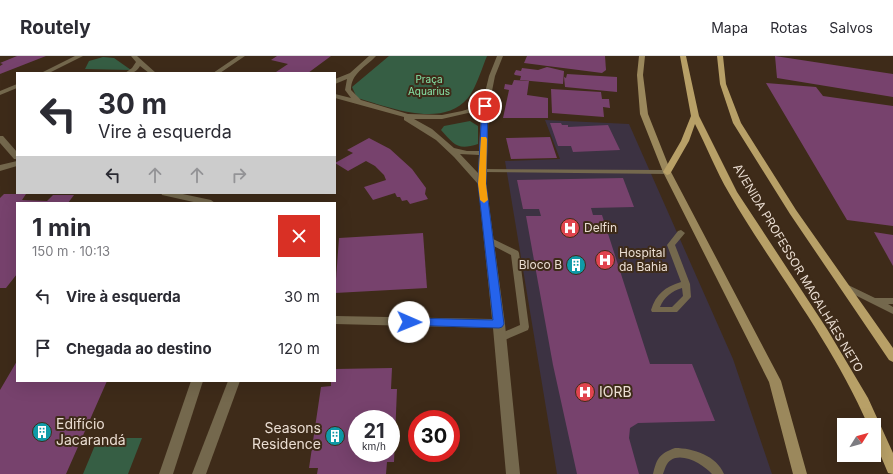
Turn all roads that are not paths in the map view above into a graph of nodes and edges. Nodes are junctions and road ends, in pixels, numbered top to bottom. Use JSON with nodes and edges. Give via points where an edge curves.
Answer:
{"nodes":[{"id":1,"x":80,"y":56,"type":"edge"},
{"id":2,"x":134,"y":56,"type":"edge"},
{"id":3,"x":242,"y":56,"type":"edge"},
{"id":4,"x":373,"y":56,"type":"edge"},
{"id":5,"x":500,"y":56,"type":"edge"},
{"id":6,"x":642,"y":56,"type":"edge"},
{"id":7,"x":683,"y":56,"type":"edge"},
{"id":8,"x":720,"y":56,"type":"edge"},
{"id":9,"x":139,"y":62,"type":"junction"},
{"id":10,"x":46,"y":72,"type":"edge"},
{"id":11,"x":130,"y":72,"type":"edge"},
{"id":12,"x":152,"y":72,"type":"edge"},
{"id":13,"x":218,"y":72,"type":"edge"},
{"id":14,"x":352,"y":74,"type":"junction"},
{"id":15,"x":336,"y":82,"type":"edge"},
{"id":16,"x":16,"y":86,"type":"edge"},
{"id":17,"x":0,"y":93,"type":"edge"},
{"id":18,"x":336,"y":96,"type":"edge"},
{"id":19,"x":358,"y":101,"type":"junction"},
{"id":20,"x":485,"y":106,"type":"junction"},
{"id":21,"x":398,"y":114,"type":"junction"},
{"id":22,"x":695,"y":116,"type":"junction"},
{"id":23,"x":0,"y":138,"type":"edge"},
{"id":24,"x":3,"y":149,"type":"edge"},
{"id":25,"x":453,"y":150,"type":"junction"},
{"id":26,"x":483,"y":153,"type":"junction"},
{"id":27,"x":16,"y":156,"type":"edge"},
{"id":28,"x":16,"y":163,"type":"edge"},
{"id":29,"x":0,"y":168,"type":"edge"},
{"id":30,"x":482,"y":171,"type":"junction"},
{"id":31,"x":667,"y":172,"type":"junction"},
{"id":32,"x":482,"y":184,"type":"junction"},
{"id":33,"x":170,"y":194,"type":"edge"},
{"id":34,"x":206,"y":202,"type":"edge"},
{"id":35,"x":681,"y":233,"type":"dead end"},
{"id":36,"x":489,"y":240,"type":"junction"},
{"id":37,"x":686,"y":284,"type":"junction"},
{"id":38,"x":843,"y":286,"type":"junction"},
{"id":39,"x":874,"y":301,"type":"junction"},
{"id":40,"x":893,"y":301,"type":"edge"},
{"id":41,"x":893,"y":311,"type":"edge"},
{"id":42,"x":336,"y":320,"type":"edge"},
{"id":43,"x":499,"y":324,"type":"junction"},
{"id":44,"x":500,"y":338,"type":"junction"},
{"id":45,"x":893,"y":357,"type":"edge"},
{"id":46,"x":197,"y":382,"type":"edge"},
{"id":47,"x":234,"y":382,"type":"edge"},
{"id":48,"x":893,"y":468,"type":"edge"},
{"id":49,"x":166,"y":474,"type":"edge"},
{"id":50,"x":199,"y":474,"type":"edge"},
{"id":51,"x":513,"y":474,"type":"edge"},
{"id":52,"x":658,"y":474,"type":"edge"},
{"id":53,"x":719,"y":474,"type":"edge"},
{"id":54,"x":800,"y":474,"type":"edge"}],
"edges":[{"from":1,"to":10,"type":"street"},
{"from":2,"to":9,"type":"street"},
{"from":3,"to":13,"type":"street"},
{"from":4,"to":14,"type":"street"},
{"from":5,"to":20,"type":"street"},
{"from":6,"to":31,"type":"main road","via":[[640,75],[644,114]]},
{"from":7,"to":22,"type":"main road","name":"AVENIDA PROFESSOR MAGALHÃES NETO"},
{"from":8,"to":38,"type":"main road","name":"AVENIDA PROFESSOR MAGALHÃES NETO","via":[[723,84],[737,123],[792,212]]},
{"from":9,"to":11,"type":"street"},
{"from":9,"to":12,"type":"street"},
{"from":14,"to":15,"type":"street"},
{"from":14,"to":19,"type":"street","via":[[348,90]]},
{"from":16,"to":17,"type":"street"},
{"from":18,"to":19,"type":"street"},
{"from":19,"to":21,"type":"street"},
{"from":20,"to":21,"type":"street","via":[[451,116],[422,117]]},
{"from":20,"to":26,"type":"street"},
{"from":21,"to":25,"type":"street","via":[[418,123]]},
{"from":22,"to":31,"type":"main road","via":[[685,141]]},
{"from":22,"to":48,"type":"main road","name":"AVENIDA PROFESSOR MAGALHÃES NETO","via":[[733,192],[823,332],[864,402]]},
{"from":23,"to":24,"type":"street"},
{"from":24,"to":27,"type":"street"},
{"from":25,"to":26,"type":"street"},
{"from":25,"to":32,"type":"street"},
{"from":26,"to":30,"type":"street"},
{"from":28,"to":29,"type":"street"},
{"from":30,"to":31,"type":"lane"},
{"from":30,"to":32,"type":"street"},
{"from":31,"to":54,"type":"main road","via":[[775,381]]},
{"from":32,"to":36,"type":"street"},
{"from":33,"to":34,"type":"street"},
{"from":35,"to":37,"type":"lane","via":[[671,245]]},
{"from":36,"to":43,"type":"street"},
{"from":36,"to":44,"type":"lane","via":[[515,253],[525,327]]},
{"from":37,"to":37,"type":"lane","via":[[687,297],[674,310],[656,310],[658,300],[672,287]]},
{"from":38,"to":39,"type":"lane"},
{"from":38,"to":45,"type":"main road","name":"AVENIDA PROFESSOR MAGALHÃES NETO"},
{"from":39,"to":40,"type":"lane"},
{"from":39,"to":41,"type":"lane"},
{"from":42,"to":43,"type":"street"},
{"from":43,"to":44,"type":"street"},
{"from":44,"to":51,"type":"street"},
{"from":46,"to":49,"type":"street"},
{"from":47,"to":50,"type":"street"},
{"from":52,"to":53,"type":"lane","via":[[661,464],[675,453],[697,456]]}]}
